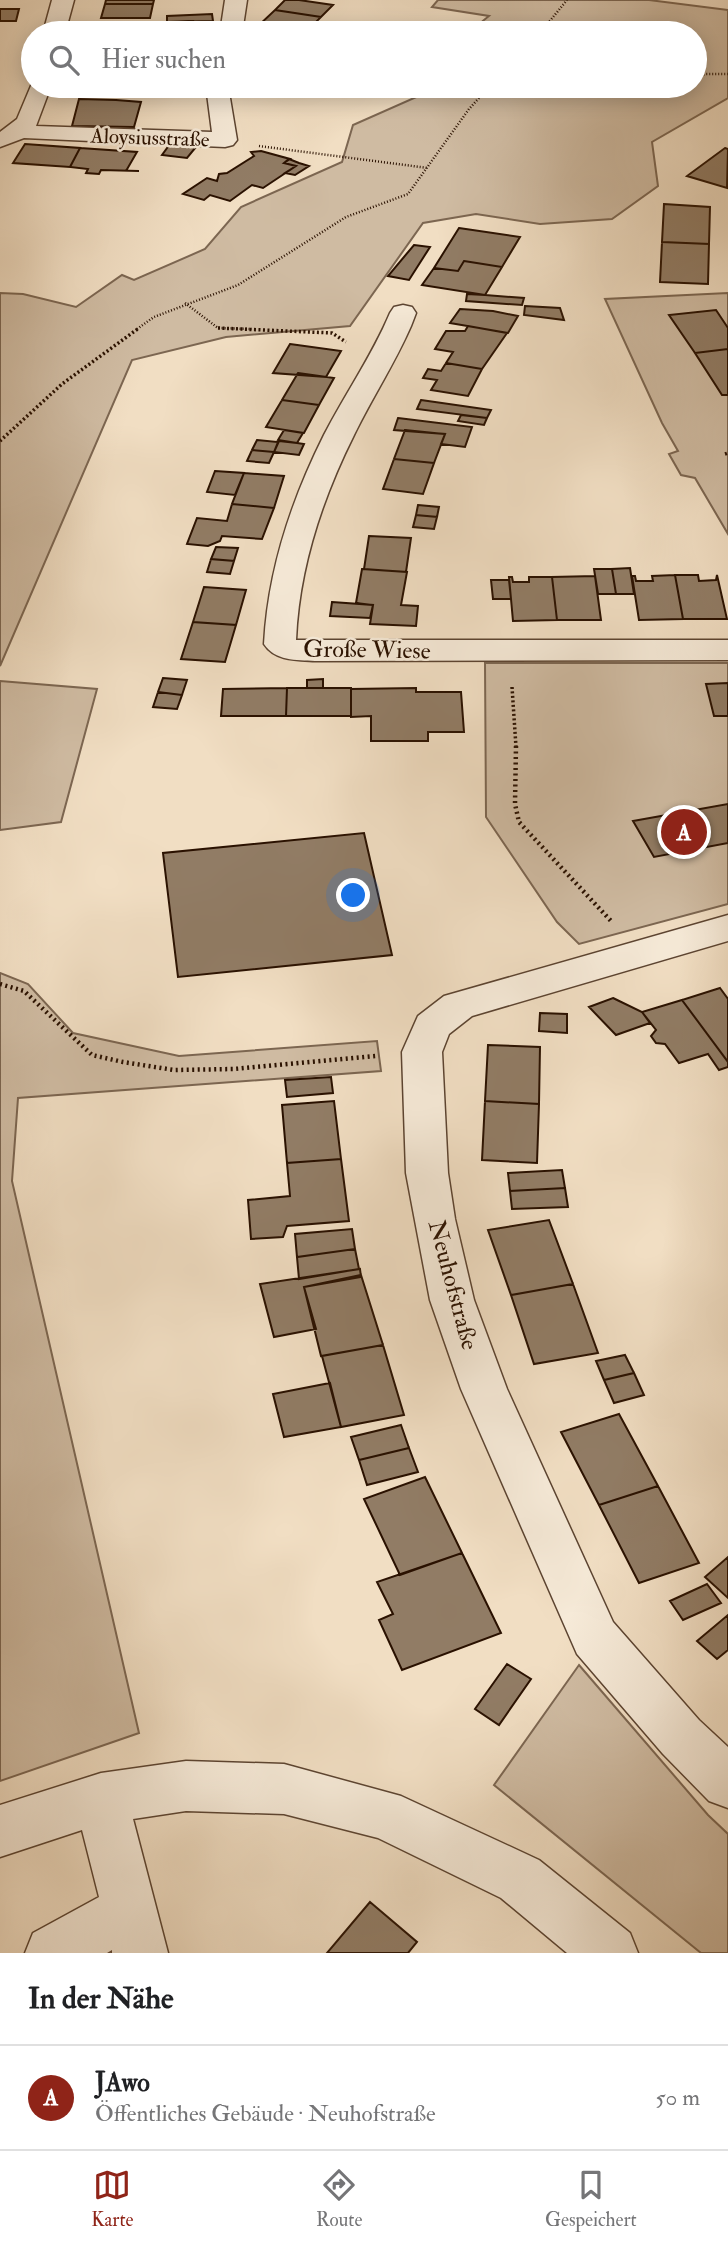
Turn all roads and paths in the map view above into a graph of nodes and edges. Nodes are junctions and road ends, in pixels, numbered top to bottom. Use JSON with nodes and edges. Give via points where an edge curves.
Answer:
{"nodes":[{"id":1,"x":63,"y":0,"type":"edge"},
{"id":2,"x":236,"y":0,"type":"edge"},
{"id":3,"x":567,"y":0,"type":"edge"},
{"id":4,"x":57,"y":21,"type":"edge"},
{"id":5,"x":233,"y":21,"type":"edge"},
{"id":6,"x":550,"y":21,"type":"edge"},
{"id":7,"x":707,"y":74,"type":"edge"},
{"id":8,"x":728,"y":74,"type":"edge"},
{"id":9,"x":37,"y":98,"type":"edge"},
{"id":10,"x":219,"y":98,"type":"edge"},
{"id":11,"x":479,"y":98,"type":"edge"},
{"id":12,"x":10,"y":136,"type":"edge"},
{"id":13,"x":225,"y":140,"type":"junction"},
{"id":14,"x":428,"y":168,"type":"junction"},
{"id":15,"x":186,"y":303,"type":"junction"},
{"id":16,"x":402,"y":313,"type":"dead end"},
{"id":17,"x":391,"y":344,"type":"junction"},
{"id":18,"x":0,"y":441,"type":"edge"},
{"id":19,"x":728,"y":650,"type":"edge"},
{"id":20,"x":509,"y":651,"type":"junction"},
{"id":21,"x":728,"y":928,"type":"edge"},
{"id":22,"x":640,"y":952,"type":"junction"},
{"id":23,"x":0,"y":984,"type":"edge"},
{"id":24,"x":422,"y":1052,"type":"junction"},
{"id":25,"x":728,"y":1783,"type":"edge"},
{"id":26,"x":101,"y":1798,"type":"junction"},
{"id":27,"x":0,"y":1831,"type":"edge"},
{"id":28,"x":134,"y":1932,"type":"edge"},
{"id":29,"x":53,"y":1953,"type":"edge"},
{"id":30,"x":610,"y":1953,"type":"edge"}],
"edges":[{"from":1,"to":4,"type":"street"},
{"from":2,"to":5,"type":"street"},
{"from":3,"to":6,"type":"path"},
{"from":7,"to":8,"type":"path"},
{"from":9,"to":12,"type":"street","name":"Aloysiusstraße","via":[[30,121]]},
{"from":10,"to":13,"type":"street","name":"Aloysiusstraße"},
{"from":11,"to":14,"type":"path"},
{"from":12,"to":13,"type":"street","name":"Aloysiusstraße"},
{"from":13,"to":14,"type":"path"},
{"from":14,"to":15,"type":"path","via":[[408,194],[346,217],[238,285]]},
{"from":15,"to":17,"type":"path","via":[[218,328],[332,333],[348,344]]},
{"from":15,"to":18,"type":"path","via":[[153,317],[62,384]]},
{"from":16,"to":17,"type":"street","name":"Große Wiese"},
{"from":17,"to":20,"type":"street","name":"Große Wiese","via":[[352,409],[312,499],[287,583],[280,643],[292,650],[315,651]]},
{"from":19,"to":20,"type":"street","name":"Große Wiese"},
{"from":20,"to":22,"type":"path","via":[[519,822]]},
{"from":21,"to":22,"type":"street","name":"Neuhofstraße"},
{"from":22,"to":24,"type":"street","name":"Neuhofstraße","via":[[458,1006],[432,1026]]},
{"from":23,"to":24,"type":"path","via":[[24,991],[92,1055],[123,1062],[174,1070],[234,1069]]},
{"from":24,"to":25,"type":"street","name":"Neuhofstraße","via":[[423,1128],[434,1219],[452,1300],[484,1390],[595,1638],[681,1737]]},
{"from":26,"to":27,"type":"street"},
{"from":26,"to":28,"type":"street"},
{"from":26,"to":30,"type":"street","via":[[186,1786],[284,1789],[382,1814],[520,1879]]},
{"from":28,"to":29,"type":"street"}]}
